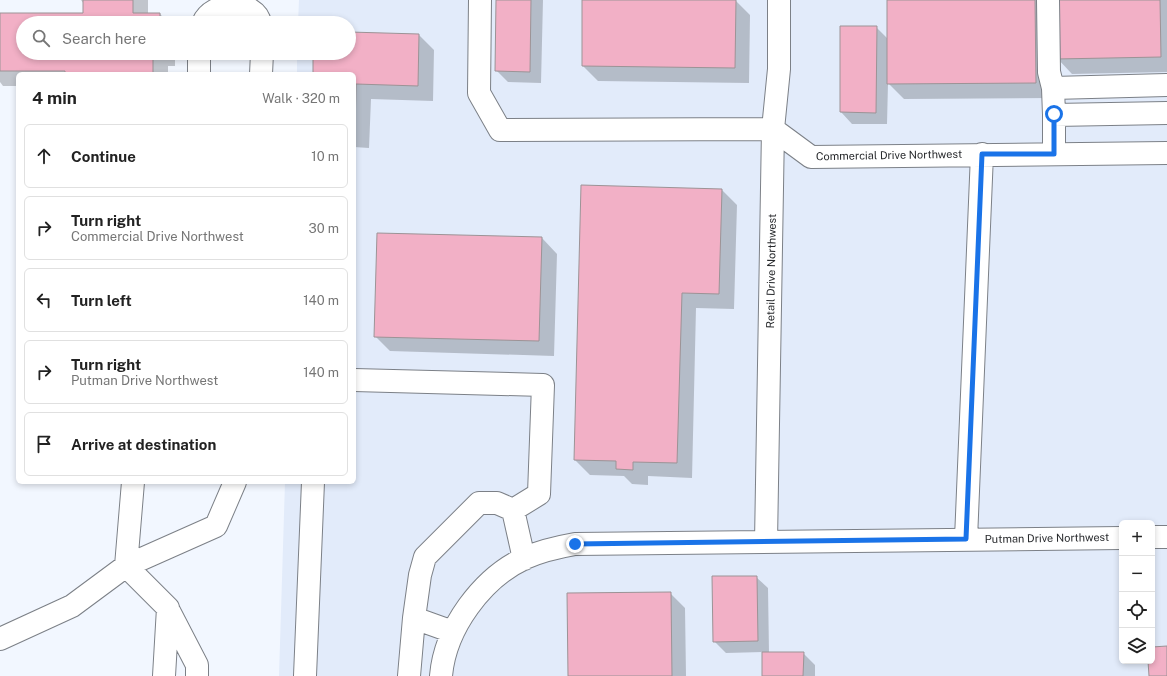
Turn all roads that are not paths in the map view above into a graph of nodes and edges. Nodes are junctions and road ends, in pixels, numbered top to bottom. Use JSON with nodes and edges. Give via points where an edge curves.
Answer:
{"nodes":[{"id":1,"x":480,"y":0,"type":"edge"},
{"id":2,"x":779,"y":0,"type":"edge"},
{"id":3,"x":1048,"y":0,"type":"edge"},
{"id":4,"x":208,"y":16,"type":"edge"},
{"id":5,"x":257,"y":16,"type":"edge"},
{"id":6,"x":199,"y":60,"type":"edge"},
{"id":7,"x":262,"y":60,"type":"edge"},
{"id":8,"x":199,"y":72,"type":"edge"},
{"id":9,"x":261,"y":72,"type":"edge"},
{"id":10,"x":1167,"y":85,"type":"edge"},
{"id":11,"x":1053,"y":88,"type":"junction"},
{"id":12,"x":1167,"y":113,"type":"edge"},
{"id":13,"x":1054,"y":114,"type":"junction"},
{"id":14,"x":773,"y":128,"type":"junction"},
{"id":15,"x":1167,"y":149,"type":"edge"},
{"id":16,"x":982,"y":154,"type":"junction"},
{"id":17,"x":1054,"y":154,"type":"junction"},
{"id":18,"x":356,"y":380,"type":"edge"},
{"id":19,"x":133,"y":484,"type":"edge"},
{"id":20,"x":234,"y":484,"type":"edge"},
{"id":21,"x":313,"y":484,"type":"edge"},
{"id":22,"x":513,"y":510,"type":"junction"},
{"id":23,"x":1155,"y":537,"type":"edge"},
{"id":24,"x":1167,"y":537,"type":"edge"},
{"id":25,"x":1119,"y":538,"type":"edge"},
{"id":26,"x":966,"y":539,"type":"junction"},
{"id":27,"x":766,"y":542,"type":"junction"},
{"id":28,"x":524,"y":559,"type":"junction"},
{"id":29,"x":126,"y":566,"type":"junction"},
{"id":30,"x":168,"y":608,"type":"junction"},
{"id":31,"x":414,"y":618,"type":"junction"},
{"id":32,"x":453,"y":632,"type":"junction"},
{"id":33,"x":0,"y":639,"type":"edge"},
{"id":34,"x":164,"y":676,"type":"edge"},
{"id":35,"x":197,"y":676,"type":"edge"},
{"id":36,"x":305,"y":676,"type":"edge"},
{"id":37,"x":409,"y":676,"type":"edge"},
{"id":38,"x":441,"y":676,"type":"edge"}],
"edges":[{"from":1,"to":14,"type":"street","via":[[479,93],[500,130]]},
{"from":2,"to":14,"type":"street","name":"Retail Drive Northwest","via":[[779,69]]},
{"from":3,"to":11,"type":"street","via":[[1049,72]]},
{"from":4,"to":5,"type":"street","via":[[222,4],[236,3],[250,8]]},
{"from":6,"to":8,"type":"street"},
{"from":7,"to":9,"type":"street"},
{"from":10,"to":11,"type":"street"},
{"from":11,"to":13,"type":"street"},
{"from":12,"to":13,"type":"street"},
{"from":13,"to":17,"type":"street"},
{"from":14,"to":16,"type":"street","name":"Commercial Drive Northwest","via":[[811,156]]},
{"from":14,"to":27,"type":"street","name":"Retail Drive Northwest"},
{"from":15,"to":17,"type":"street","name":"Commercial Drive Northwest"},
{"from":16,"to":17,"type":"street","name":"Commercial Drive Northwest"},
{"from":16,"to":26,"type":"street"},
{"from":18,"to":22,"type":"street","via":[[543,385],[539,494]]},
{"from":19,"to":29,"type":"street"},
{"from":20,"to":29,"type":"street","via":[[216,526]]},
{"from":21,"to":36,"type":"street"},
{"from":22,"to":28,"type":"street"},
{"from":22,"to":31,"type":"street","via":[[497,503],[479,503],[425,557]]},
{"from":23,"to":24,"type":"street"},
{"from":25,"to":26,"type":"street","name":"Putman Drive Northwest"},
{"from":26,"to":27,"type":"street","name":"Putman Drive Northwest"},
{"from":27,"to":28,"type":"street","name":"Putman Drive Northwest","via":[[575,544],[550,549]]},
{"from":28,"to":32,"type":"street","name":"Putman Drive Northwest","via":[[502,573],[483,590]]},
{"from":29,"to":30,"type":"street"},
{"from":29,"to":33,"type":"street","via":[[72,606]]},
{"from":30,"to":34,"type":"street"},
{"from":30,"to":35,"type":"street","via":[[197,665]]},
{"from":31,"to":32,"type":"street"},
{"from":31,"to":37,"type":"street"},
{"from":32,"to":38,"type":"street","name":"Putman Drive Northwest"}]}
